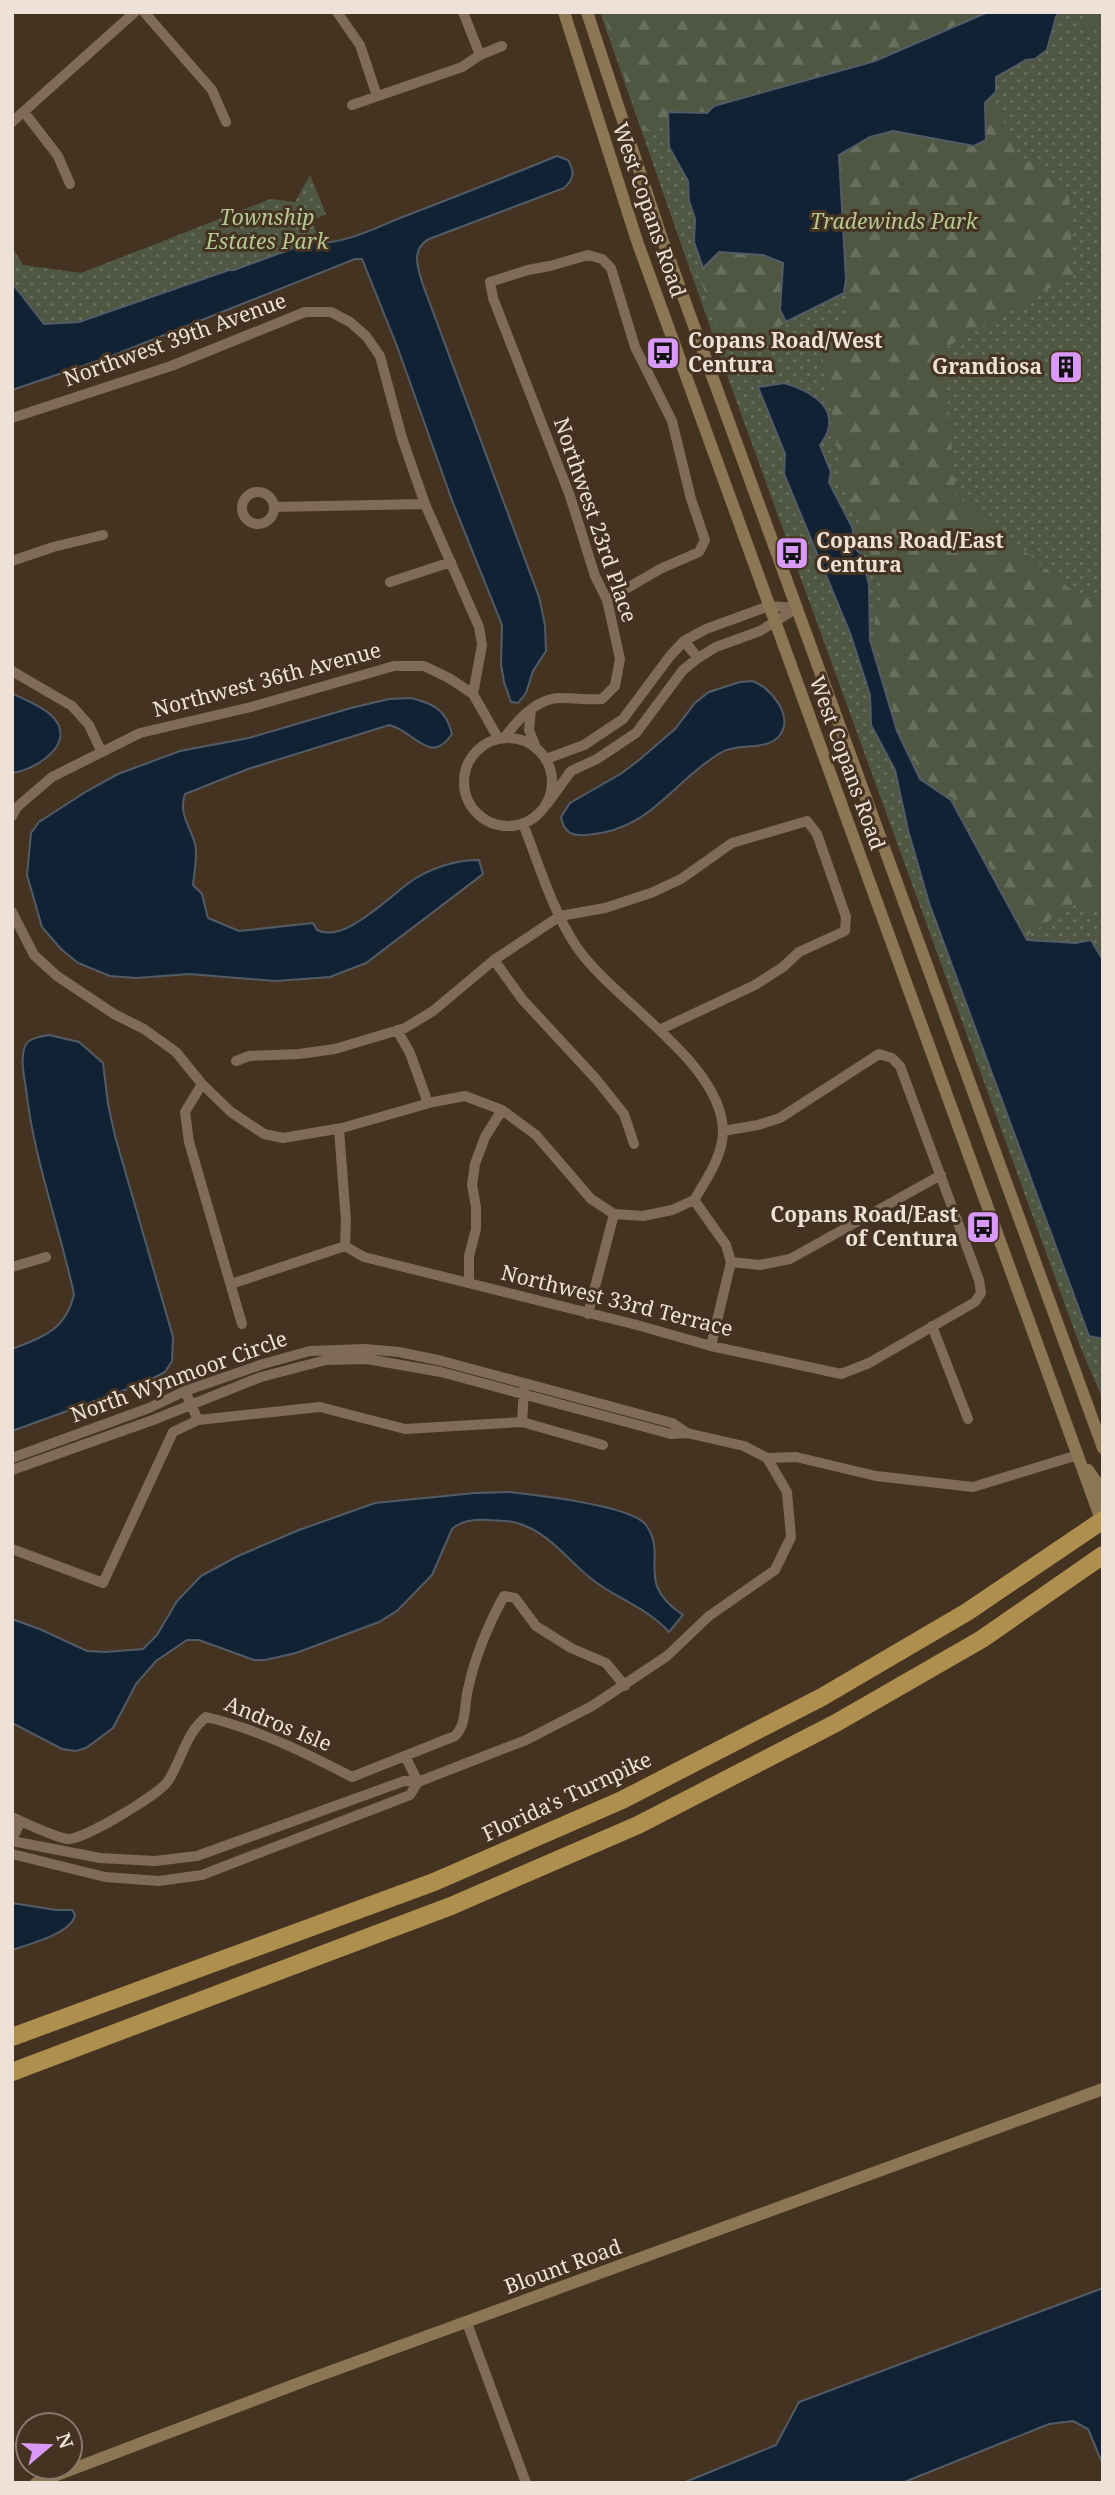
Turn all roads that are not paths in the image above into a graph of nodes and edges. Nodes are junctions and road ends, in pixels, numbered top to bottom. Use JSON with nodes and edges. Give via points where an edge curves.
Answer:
{"nodes":[{"id":1,"x":135,"y":12,"type":"edge"},
{"id":2,"x":144,"y":12,"type":"edge"},
{"id":3,"x":337,"y":12,"type":"edge"},
{"id":4,"x":463,"y":12,"type":"edge"},
{"id":5,"x":564,"y":12,"type":"edge"},
{"id":6,"x":587,"y":12,"type":"edge"},
{"id":7,"x":502,"y":46,"type":"dead end"},
{"id":8,"x":480,"y":55,"type":"junction"},
{"id":9,"x":377,"y":96,"type":"junction"},
{"id":10,"x":352,"y":105,"type":"dead end"},
{"id":11,"x":24,"y":112,"type":"junction"},
{"id":12,"x":12,"y":122,"type":"edge"},
{"id":13,"x":226,"y":122,"type":"dead end"},
{"id":14,"x":70,"y":184,"type":"dead end"},
{"id":15,"x":692,"y":322,"type":"junction"},
{"id":16,"x":669,"y":330,"type":"junction"},
{"id":17,"x":12,"y":418,"type":"edge"},
{"id":18,"x":425,"y":504,"type":"junction"},
{"id":19,"x":274,"y":508,"type":"dead end"},
{"id":20,"x":103,"y":535,"type":"dead end"},
{"id":21,"x":12,"y":561,"type":"edge"},
{"id":22,"x":451,"y":562,"type":"junction"},
{"id":23,"x":390,"y":582,"type":"dead end"},
{"id":24,"x":607,"y":600,"type":"junction"},
{"id":25,"x":769,"y":606,"type":"junction"},
{"id":26,"x":797,"y":608,"type":"junction"},
{"id":27,"x":776,"y":622,"type":"junction"},
{"id":28,"x":684,"y":641,"type":"junction"},
{"id":29,"x":698,"y":658,"type":"junction"},
{"id":30,"x":12,"y":671,"type":"edge"},
{"id":31,"x":473,"y":694,"type":"junction"},
{"id":32,"x":531,"y":709,"type":"junction"},
{"id":33,"x":606,"y":731,"type":"junction"},
{"id":34,"x":501,"y":737,"type":"junction"},
{"id":35,"x":537,"y":748,"type":"junction"},
{"id":36,"x":615,"y":748,"type":"junction"},
{"id":37,"x":101,"y":751,"type":"junction"},
{"id":38,"x":546,"y":759,"type":"junction"},
{"id":39,"x":547,"y":804,"type":"junction"},
{"id":40,"x":12,"y":816,"type":"edge"},
{"id":41,"x":523,"y":824,"type":"junction"},
{"id":42,"x":12,"y":912,"type":"edge"},
{"id":43,"x":560,"y":916,"type":"junction"},
{"id":44,"x":494,"y":960,"type":"junction"},
{"id":45,"x":397,"y":1030,"type":"junction"},
{"id":46,"x":659,"y":1030,"type":"junction"},
{"id":47,"x":236,"y":1061,"type":"dead end"},
{"id":48,"x":202,"y":1084,"type":"junction"},
{"id":49,"x":428,"y":1103,"type":"junction"},
{"id":50,"x":502,"y":1110,"type":"junction"},
{"id":51,"x":339,"y":1129,"type":"junction"},
{"id":52,"x":723,"y":1131,"type":"junction"},
{"id":53,"x":634,"y":1144,"type":"dead end"},
{"id":54,"x":941,"y":1175,"type":"junction"},
{"id":55,"x":1007,"y":1184,"type":"junction"},
{"id":56,"x":982,"y":1192,"type":"junction"},
{"id":57,"x":694,"y":1200,"type":"junction"},
{"id":58,"x":614,"y":1213,"type":"junction"},
{"id":59,"x":345,"y":1246,"type":"junction"},
{"id":60,"x":46,"y":1257,"type":"dead end"},
{"id":61,"x":731,"y":1262,"type":"junction"},
{"id":62,"x":12,"y":1267,"type":"edge"},
{"id":63,"x":469,"y":1283,"type":"junction"},
{"id":64,"x":231,"y":1284,"type":"junction"},
{"id":65,"x":588,"y":1314,"type":"junction"},
{"id":66,"x":243,"y":1324,"type":"dead end"},
{"id":67,"x":932,"y":1326,"type":"junction"},
{"id":68,"x":711,"y":1346,"type":"junction"},
{"id":69,"x":524,"y":1389,"type":"junction"},
{"id":70,"x":185,"y":1391,"type":"junction"},
{"id":71,"x":192,"y":1403,"type":"junction"},
{"id":72,"x":968,"y":1419,"type":"dead end"},
{"id":73,"x":198,"y":1420,"type":"junction"},
{"id":74,"x":522,"y":1422,"type":"junction"},
{"id":75,"x":603,"y":1445,"type":"dead end"},
{"id":76,"x":1103,"y":1448,"type":"edge"},
{"id":77,"x":1078,"y":1455,"type":"junction"},
{"id":78,"x":12,"y":1458,"type":"edge"},
{"id":79,"x":767,"y":1458,"type":"junction"},
{"id":80,"x":12,"y":1470,"type":"edge"},
{"id":81,"x":1103,"y":1497,"type":"edge"},
{"id":82,"x":1103,"y":1522,"type":"edge"},
{"id":83,"x":12,"y":1549,"type":"edge"},
{"id":84,"x":1096,"y":1560,"type":"edge"},
{"id":85,"x":625,"y":1686,"type":"junction"},
{"id":86,"x":405,"y":1756,"type":"junction"},
{"id":87,"x":418,"y":1782,"type":"junction"},
{"id":88,"x":16,"y":1819,"type":"edge"},
{"id":89,"x":12,"y":1840,"type":"edge"},
{"id":90,"x":12,"y":1854,"type":"edge"},
{"id":91,"x":12,"y":2037,"type":"edge"},
{"id":92,"x":12,"y":2072,"type":"edge"},
{"id":93,"x":1103,"y":2089,"type":"edge"},
{"id":94,"x":467,"y":2323,"type":"junction"},
{"id":95,"x":36,"y":2483,"type":"edge"},
{"id":96,"x":526,"y":2483,"type":"edge"}],
"edges":[{"from":1,"to":11,"type":"street"},
{"from":2,"to":13,"type":"street","via":[[212,90]]},
{"from":3,"to":9,"type":"street","via":[[360,45]]},
{"from":4,"to":8,"type":"street"},
{"from":5,"to":16,"type":"main road","name":"West Copans Road"},
{"from":6,"to":15,"type":"main road","name":"West Copans Road"},
{"from":7,"to":8,"type":"street"},
{"from":8,"to":9,"type":"street","via":[[462,67]]},
{"from":9,"to":10,"type":"street"},
{"from":11,"to":12,"type":"street"},
{"from":11,"to":14,"type":"street","via":[[58,156]]},
{"from":15,"to":16,"type":"main road"},
{"from":15,"to":26,"type":"main road","name":"West Copans Road"},
{"from":16,"to":25,"type":"main road","name":"West Copans Road"},
{"from":17,"to":18,"type":"street","name":"Northwest 39th Avenue","via":[[171,366],[305,312],[331,312],[350,322],[380,356]]},
{"from":18,"to":19,"type":"street"},
{"from":18,"to":22,"type":"street"},
{"from":20,"to":21,"type":"street"},
{"from":22,"to":23,"type":"street"},
{"from":22,"to":31,"type":"street","via":[[479,627],[482,645]]},
{"from":24,"to":24,"type":"street","name":"Northwest 23rd Place","via":[[492,298],[490,282],[588,255],[611,268],[635,347],[672,421],[705,540],[699,552]]},
{"from":24,"to":32,"type":"street","name":"Northwest 23rd Place","via":[[620,659],[615,686],[601,699],[560,697]]},
{"from":25,"to":26,"type":"street"},
{"from":25,"to":27,"type":"main road","name":"West Copans Road"},
{"from":25,"to":28,"type":"street"},
{"from":26,"to":27,"type":"street"},
{"from":26,"to":55,"type":"main road","name":"West Copans Road"},
{"from":27,"to":29,"type":"street"},
{"from":27,"to":56,"type":"main road","name":"West Copans Road"},
{"from":28,"to":29,"type":"street"},
{"from":28,"to":33,"type":"street","via":[[623,719]]},
{"from":29,"to":36,"type":"street","via":[[683,670],[636,733]]},
{"from":30,"to":37,"type":"street","via":[[72,706],[89,725]]},
{"from":31,"to":34,"type":"street","name":"Northwest 36th Avenue"},
{"from":31,"to":37,"type":"street","name":"Northwest 36th Avenue","via":[[424,666],[394,666],[140,733]]},
{"from":32,"to":34,"type":"street","name":"Northwest 23rd Place"},
{"from":32,"to":35,"type":"street","via":[[529,730]]},
{"from":33,"to":36,"type":"street"},
{"from":33,"to":38,"type":"street"},
{"from":34,"to":35,"type":"street"},
{"from":34,"to":41,"type":"street","via":[[475,750],[463,787],[467,801],[486,821],[511,827]]},
{"from":35,"to":38,"type":"street"},
{"from":36,"to":39,"type":"street","via":[[571,771]]},
{"from":37,"to":40,"type":"street","name":"Northwest 36th Avenue","via":[[52,777]]},
{"from":38,"to":39,"type":"street","via":[[552,781]]},
{"from":39,"to":41,"type":"street"},
{"from":41,"to":43,"type":"street"},
{"from":42,"to":48,"type":"street","via":[[34,955],[57,976],[114,1014],[145,1028],[176,1052]]},
{"from":43,"to":44,"type":"street"},
{"from":43,"to":46,"type":"street","via":[[577,947],[609,985]]},
{"from":43,"to":46,"type":"street","via":[[651,893],[681,879],[732,843],[807,821],[817,834],[842,905],[845,931],[799,952],[755,985]]},
{"from":44,"to":45,"type":"street","via":[[433,1011]]},
{"from":44,"to":53,"type":"street","via":[[522,999],[624,1114]]},
{"from":45,"to":47,"type":"street","via":[[335,1049]]},
{"from":45,"to":49,"type":"street"},
{"from":46,"to":52,"type":"street","via":[[704,1081],[717,1105]]},
{"from":48,"to":51,"type":"street","via":[[264,1134],[283,1138]]},
{"from":48,"to":64,"type":"street","via":[[184,1112]]},
{"from":49,"to":50,"type":"street","via":[[464,1096]]},
{"from":49,"to":51,"type":"street"},
{"from":50,"to":58,"type":"street","via":[[536,1135],[591,1199]]},
{"from":50,"to":63,"type":"street","via":[[475,1164],[476,1229]]},
{"from":51,"to":59,"type":"street"},
{"from":52,"to":54,"type":"street","via":[[780,1118],[879,1054],[900,1066]]},
{"from":52,"to":57,"type":"street","via":[[719,1151]]},
{"from":54,"to":61,"type":"street","via":[[790,1259],[760,1265]]},
{"from":54,"to":67,"type":"street","name":"Northwest 33rd Terrace","via":[[981,1293],[975,1302]]},
{"from":55,"to":56,"type":"main road"},
{"from":55,"to":76,"type":"main road","name":"West Copans Road"},
{"from":56,"to":77,"type":"main road","name":"West Copans Road"},
{"from":57,"to":58,"type":"street","via":[[643,1216]]},
{"from":57,"to":61,"type":"street","via":[[726,1245]]},
{"from":58,"to":65,"type":"street"},
{"from":59,"to":63,"type":"street","name":"Northwest 33rd Terrace","via":[[364,1257]]},
{"from":59,"to":64,"type":"street"},
{"from":60,"to":62,"type":"street"},
{"from":61,"to":68,"type":"street"},
{"from":63,"to":65,"type":"street","name":"Northwest 33rd Terrace"},
{"from":64,"to":66,"type":"street"},
{"from":65,"to":68,"type":"street","name":"Northwest 33rd Terrace"},
{"from":67,"to":68,"type":"street","name":"Northwest 33rd Terrace","via":[[841,1374]]},
{"from":67,"to":72,"type":"street"},
{"from":69,"to":70,"type":"street","name":"North Wynmoor Circle","via":[[442,1361],[365,1349],[310,1351]]},
{"from":69,"to":71,"type":"street","name":"North Wynmoor Circle","via":[[398,1363],[326,1360],[261,1377]]},
{"from":69,"to":74,"type":"street"},
{"from":69,"to":79,"type":"street","name":"North Wynmoor Circle","via":[[673,1423],[687,1433],[744,1446]]},
{"from":70,"to":71,"type":"street"},
{"from":70,"to":78,"type":"street","name":"North Wynmoor Circle"},
{"from":71,"to":73,"type":"street"},
{"from":71,"to":80,"type":"street","name":"North Wynmoor Circle"},
{"from":73,"to":74,"type":"street","via":[[320,1407],[405,1430]]},
{"from":73,"to":83,"type":"street","via":[[173,1432],[103,1583]]},
{"from":74,"to":75,"type":"street"},
{"from":77,"to":79,"type":"street","via":[[973,1487],[876,1476],[796,1457]]},
{"from":77,"to":81,"type":"main road"},
{"from":77,"to":82,"type":"main road","name":"West Copans Road"},
{"from":79,"to":85,"type":"street","via":[[787,1492],[791,1537],[775,1570],[709,1616],[667,1656]]},
{"from":82,"to":91,"type":"highway","name":"Florida's Turnpike","via":[[967,1612],[822,1697],[622,1800],[434,1882]]},
{"from":84,"to":92,"type":"highway","via":[[971,1646],[836,1723],[638,1825],[452,1906]]},
{"from":85,"to":86,"type":"street","name":"Andros Isle","via":[[607,1662],[571,1648],[536,1626],[515,1598],[504,1596],[468,1688],[462,1729]]},
{"from":85,"to":87,"type":"street","via":[[526,1740]]},
{"from":86,"to":87,"type":"street"},
{"from":86,"to":88,"type":"street","name":"Andros Isle","via":[[352,1777],[298,1750],[206,1717],[195,1726],[167,1783],[84,1836],[69,1839]]},
{"from":87,"to":89,"type":"street","via":[[404,1780],[197,1856],[155,1861],[100,1857]]},
{"from":87,"to":90,"type":"street","via":[[410,1795],[202,1875],[159,1881],[105,1877]]},
{"from":88,"to":89,"type":"street","name":"Andros Isle"},
{"from":93,"to":94,"type":"main road","name":"Blount Road"},
{"from":94,"to":95,"type":"main road","name":"Blount Road"},
{"from":94,"to":96,"type":"street"}]}
